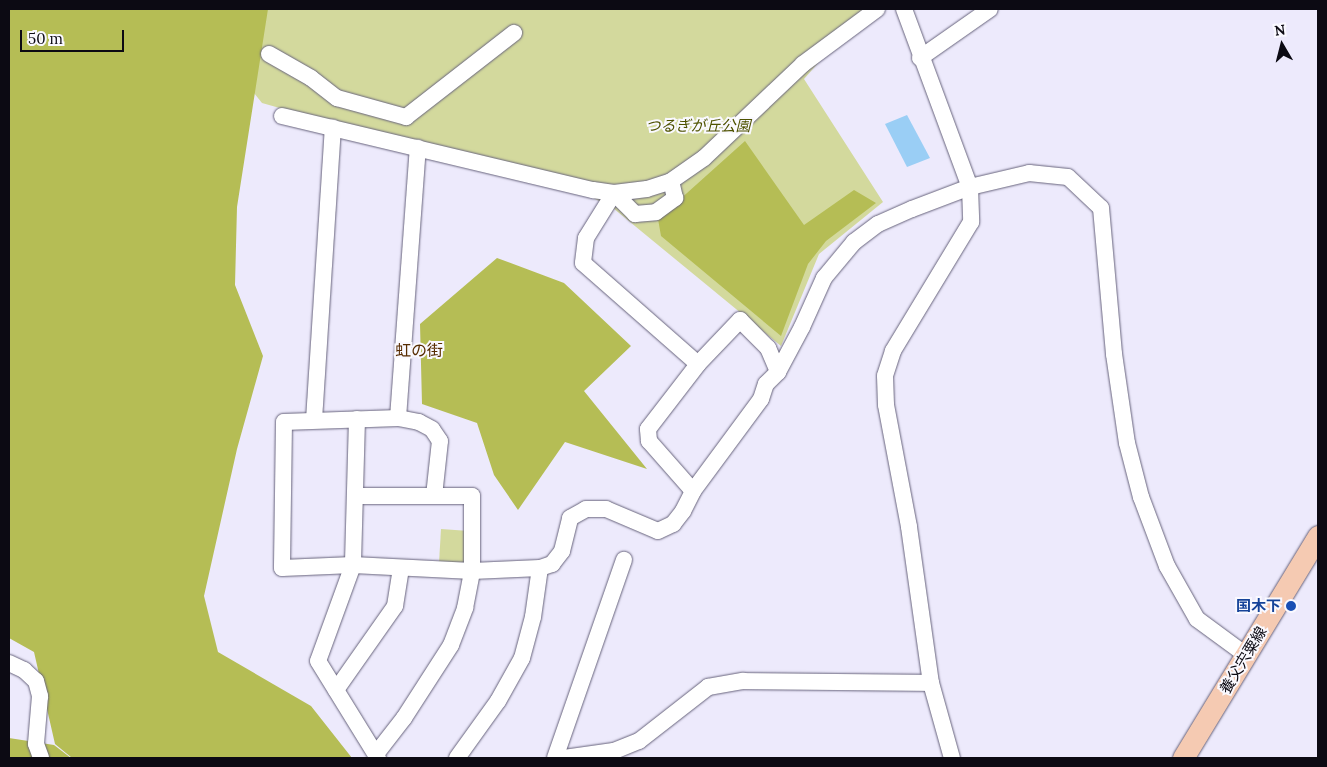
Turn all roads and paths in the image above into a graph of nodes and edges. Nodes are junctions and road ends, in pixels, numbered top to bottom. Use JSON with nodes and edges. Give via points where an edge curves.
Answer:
{"nodes":[{"id":1,"x":877,"y":9,"type":"edge"},
{"id":2,"x":904,"y":9,"type":"edge"},
{"id":3,"x":990,"y":9,"type":"edge"},
{"id":4,"x":514,"y":33,"type":"dead end"},
{"id":5,"x":269,"y":54,"type":"dead end"},
{"id":6,"x":920,"y":58,"type":"junction"},
{"id":7,"x":282,"y":116,"type":"dead end"},
{"id":8,"x":333,"y":128,"type":"junction"},
{"id":9,"x":418,"y":148,"type":"junction"},
{"id":10,"x":671,"y":181,"type":"junction"},
{"id":11,"x":970,"y":187,"type":"junction"},
{"id":12,"x":614,"y":193,"type":"junction"},
{"id":13,"x":698,"y":364,"type":"junction"},
{"id":14,"x":778,"y":372,"type":"junction"},
{"id":15,"x":398,"y":418,"type":"junction"},
{"id":16,"x":356,"y":419,"type":"junction"},
{"id":17,"x":314,"y":420,"type":"junction"},
{"id":18,"x":693,"y":491,"type":"junction"},
{"id":19,"x":355,"y":496,"type":"junction"},
{"id":20,"x":434,"y":496,"type":"junction"},
{"id":21,"x":1318,"y":536,"type":"edge"},
{"id":22,"x":624,"y":560,"type":"dead end"},
{"id":23,"x":354,"y":565,"type":"junction"},
{"id":24,"x":540,"y":568,"type":"junction"},
{"id":25,"x":401,"y":569,"type":"junction"},
{"id":26,"x":472,"y":571,"type":"junction"},
{"id":27,"x":1246,"y":655,"type":"junction"},
{"id":28,"x":9,"y":663,"type":"edge"},
{"id":29,"x":931,"y":683,"type":"junction"},
{"id":30,"x":336,"y":690,"type":"junction"},
{"id":31,"x":377,"y":756,"type":"edge"},
{"id":32,"x":40,"y":758,"type":"edge"},
{"id":33,"x":456,"y":758,"type":"edge"},
{"id":34,"x":555,"y":758,"type":"edge"},
{"id":35,"x":564,"y":758,"type":"edge"},
{"id":36,"x":952,"y":758,"type":"edge"},
{"id":37,"x":1182,"y":758,"type":"edge"}],
"edges":[{"from":1,"to":10,"type":"street","via":[[803,64],[704,158]]},
{"from":2,"to":6,"type":"street"},
{"from":3,"to":6,"type":"street"},
{"from":4,"to":5,"type":"street","via":[[406,117],[337,98],[311,78]]},
{"from":6,"to":11,"type":"street"},
{"from":7,"to":8,"type":"street"},
{"from":8,"to":9,"type":"street"},
{"from":8,"to":17,"type":"street"},
{"from":9,"to":12,"type":"street"},
{"from":9,"to":15,"type":"street"},
{"from":10,"to":12,"type":"street","via":[[647,189]]},
{"from":10,"to":12,"type":"street","via":[[675,198],[656,212],[634,214]]},
{"from":11,"to":14,"type":"street","via":[[878,224],[854,242],[824,278]]},
{"from":11,"to":27,"type":"street","via":[[1029,173],[1051,173],[1068,177],[1101,208],[1114,354],[1127,443],[1141,497],[1167,566],[1197,619]]},
{"from":11,"to":29,"type":"street","via":[[971,222],[893,351],[885,376],[886,405],[909,527]]},
{"from":12,"to":13,"type":"street","via":[[586,238],[584,264]]},
{"from":13,"to":14,"type":"street","via":[[740,320],[768,348]]},
{"from":13,"to":18,"type":"street","via":[[648,429],[649,441]]},
{"from":14,"to":18,"type":"street","via":[[766,384],[761,399]]},
{"from":15,"to":16,"type":"street"},
{"from":15,"to":20,"type":"street","via":[[419,422],[432,429],[440,441]]},
{"from":16,"to":17,"type":"street"},
{"from":16,"to":19,"type":"street"},
{"from":17,"to":23,"type":"street","via":[[284,422],[282,568]]},
{"from":18,"to":24,"type":"street","via":[[673,524],[658,531],[606,510],[577,512],[570,518],[562,551],[552,564]]},
{"from":19,"to":20,"type":"street"},
{"from":19,"to":23,"type":"street"},
{"from":20,"to":26,"type":"street","via":[[472,496]]},
{"from":21,"to":27,"type":"main road","name":"養父宍粟線"},
{"from":22,"to":34,"type":"street"},
{"from":23,"to":25,"type":"street"},
{"from":23,"to":30,"type":"street","via":[[318,661]]},
{"from":24,"to":26,"type":"street"},
{"from":24,"to":33,"type":"street","via":[[533,617],[522,658],[498,701]]},
{"from":25,"to":26,"type":"street"},
{"from":25,"to":30,"type":"street","via":[[395,606]]},
{"from":26,"to":31,"type":"street","via":[[465,608],[451,645]]},
{"from":27,"to":37,"type":"main road","name":"養父宍粟線"},
{"from":28,"to":32,"type":"street","via":[[36,681],[40,696],[36,744]]},
{"from":29,"to":35,"type":"street","via":[[742,681],[708,687],[639,741],[614,751]]},
{"from":29,"to":36,"type":"street"},
{"from":30,"to":31,"type":"street"}]}
